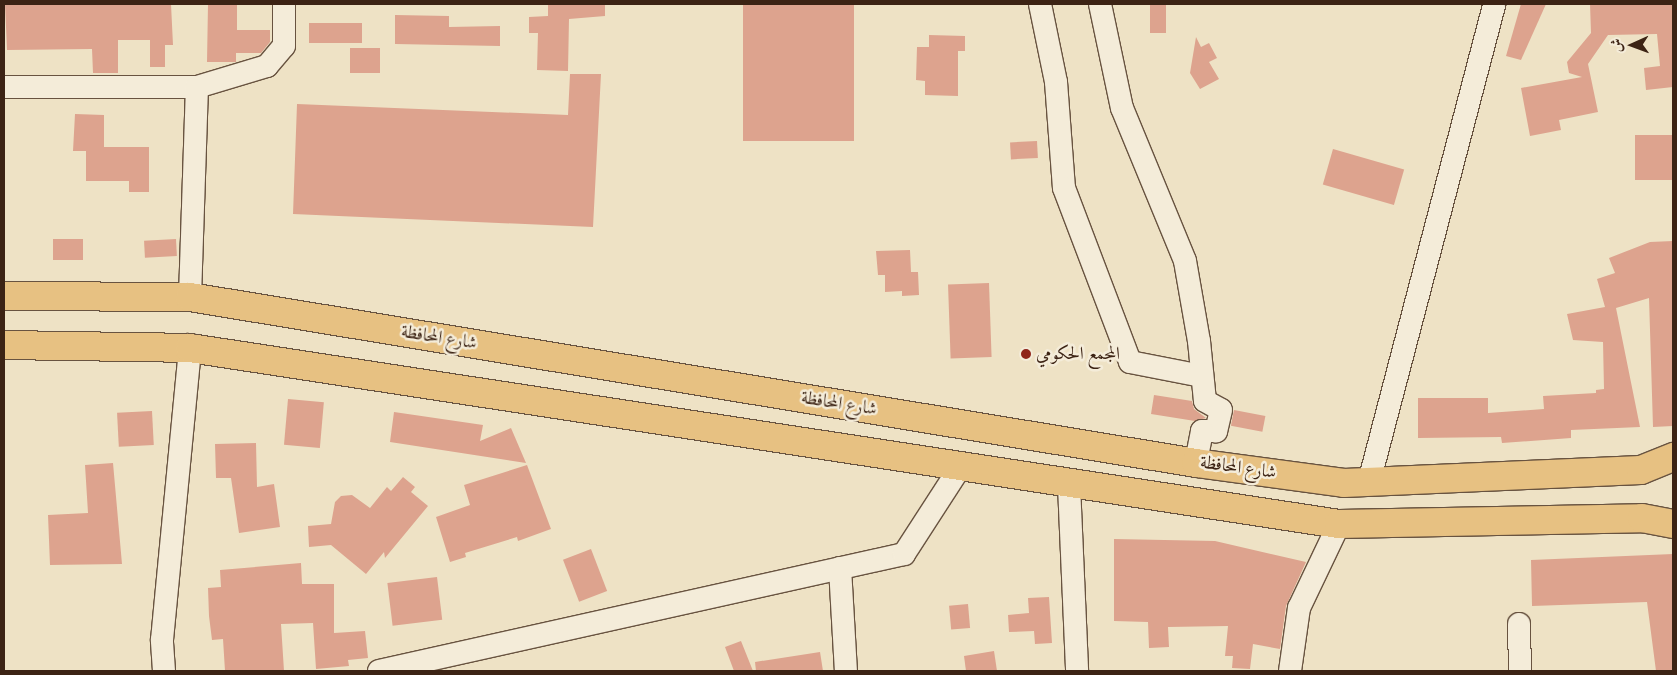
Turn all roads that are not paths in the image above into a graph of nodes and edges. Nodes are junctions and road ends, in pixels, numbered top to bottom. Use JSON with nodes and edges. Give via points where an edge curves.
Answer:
{"nodes":[{"id":1,"x":284,"y":4,"type":"edge"},
{"id":2,"x":1040,"y":4,"type":"edge"},
{"id":3,"x":1100,"y":4,"type":"edge"},
{"id":4,"x":1494,"y":4,"type":"edge"},
{"id":5,"x":4,"y":86,"type":"edge"},
{"id":6,"x":198,"y":87,"type":"junction"},
{"id":7,"x":4,"y":296,"type":"edge"},
{"id":8,"x":190,"y":296,"type":"junction"},
{"id":9,"x":4,"y":345,"type":"edge"},
{"id":10,"x":190,"y":348,"type":"junction"},
{"id":11,"x":1202,"y":376,"type":"junction"},
{"id":12,"x":1673,"y":457,"type":"edge"},
{"id":13,"x":1196,"y":463,"type":"junction"},
{"id":14,"x":961,"y":466,"type":"junction"},
{"id":15,"x":1369,"y":482,"type":"junction"},
{"id":16,"x":1070,"y":485,"type":"junction"},
{"id":17,"x":1189,"y":502,"type":"junction"},
{"id":18,"x":1339,"y":524,"type":"junction"},
{"id":19,"x":1673,"y":524,"type":"edge"},
{"id":20,"x":840,"y":568,"type":"junction"},
{"id":21,"x":1518,"y":624,"type":"dead end"},
{"id":22,"x":164,"y":671,"type":"edge"},
{"id":23,"x":379,"y":671,"type":"edge"},
{"id":24,"x":846,"y":671,"type":"edge"},
{"id":25,"x":1077,"y":671,"type":"edge"},
{"id":26,"x":1290,"y":671,"type":"edge"},
{"id":27,"x":1520,"y":671,"type":"edge"}],
"edges":[{"from":1,"to":6,"type":"street","via":[[284,46],[267,66]]},
{"from":2,"to":11,"type":"street","via":[[1056,82],[1064,188],[1130,362]]},
{"from":3,"to":11,"type":"street","via":[[1122,108],[1185,261]]},
{"from":4,"to":15,"type":"street"},
{"from":5,"to":6,"type":"street"},
{"from":6,"to":8,"type":"street"},
{"from":7,"to":8,"type":"main road","name":"شارع المحافظة"},
{"from":8,"to":13,"type":"main road","name":"شارع المحافظة"},
{"from":9,"to":10,"type":"main road"},
{"from":10,"to":14,"type":"main road"},
{"from":10,"to":22,"type":"street","via":[[162,640]]},
{"from":11,"to":13,"type":"street","via":[[1204,401],[1221,410],[1216,431],[1202,431]]},
{"from":12,"to":15,"type":"main road","name":"شارع المحافظة","via":[[1642,470]]},
{"from":13,"to":15,"type":"main road","name":"شارع المحافظة","via":[[1344,483]]},
{"from":13,"to":17,"type":"main road"},
{"from":14,"to":16,"type":"main road"},
{"from":14,"to":20,"type":"street","via":[[904,554]]},
{"from":16,"to":17,"type":"main road"},
{"from":16,"to":25,"type":"street"},
{"from":17,"to":18,"type":"main road"},
{"from":18,"to":19,"type":"main road","via":[[1642,518]]},
{"from":18,"to":26,"type":"street","via":[[1299,608]]},
{"from":20,"to":23,"type":"street"},
{"from":20,"to":24,"type":"street"},
{"from":21,"to":27,"type":"street"}]}
